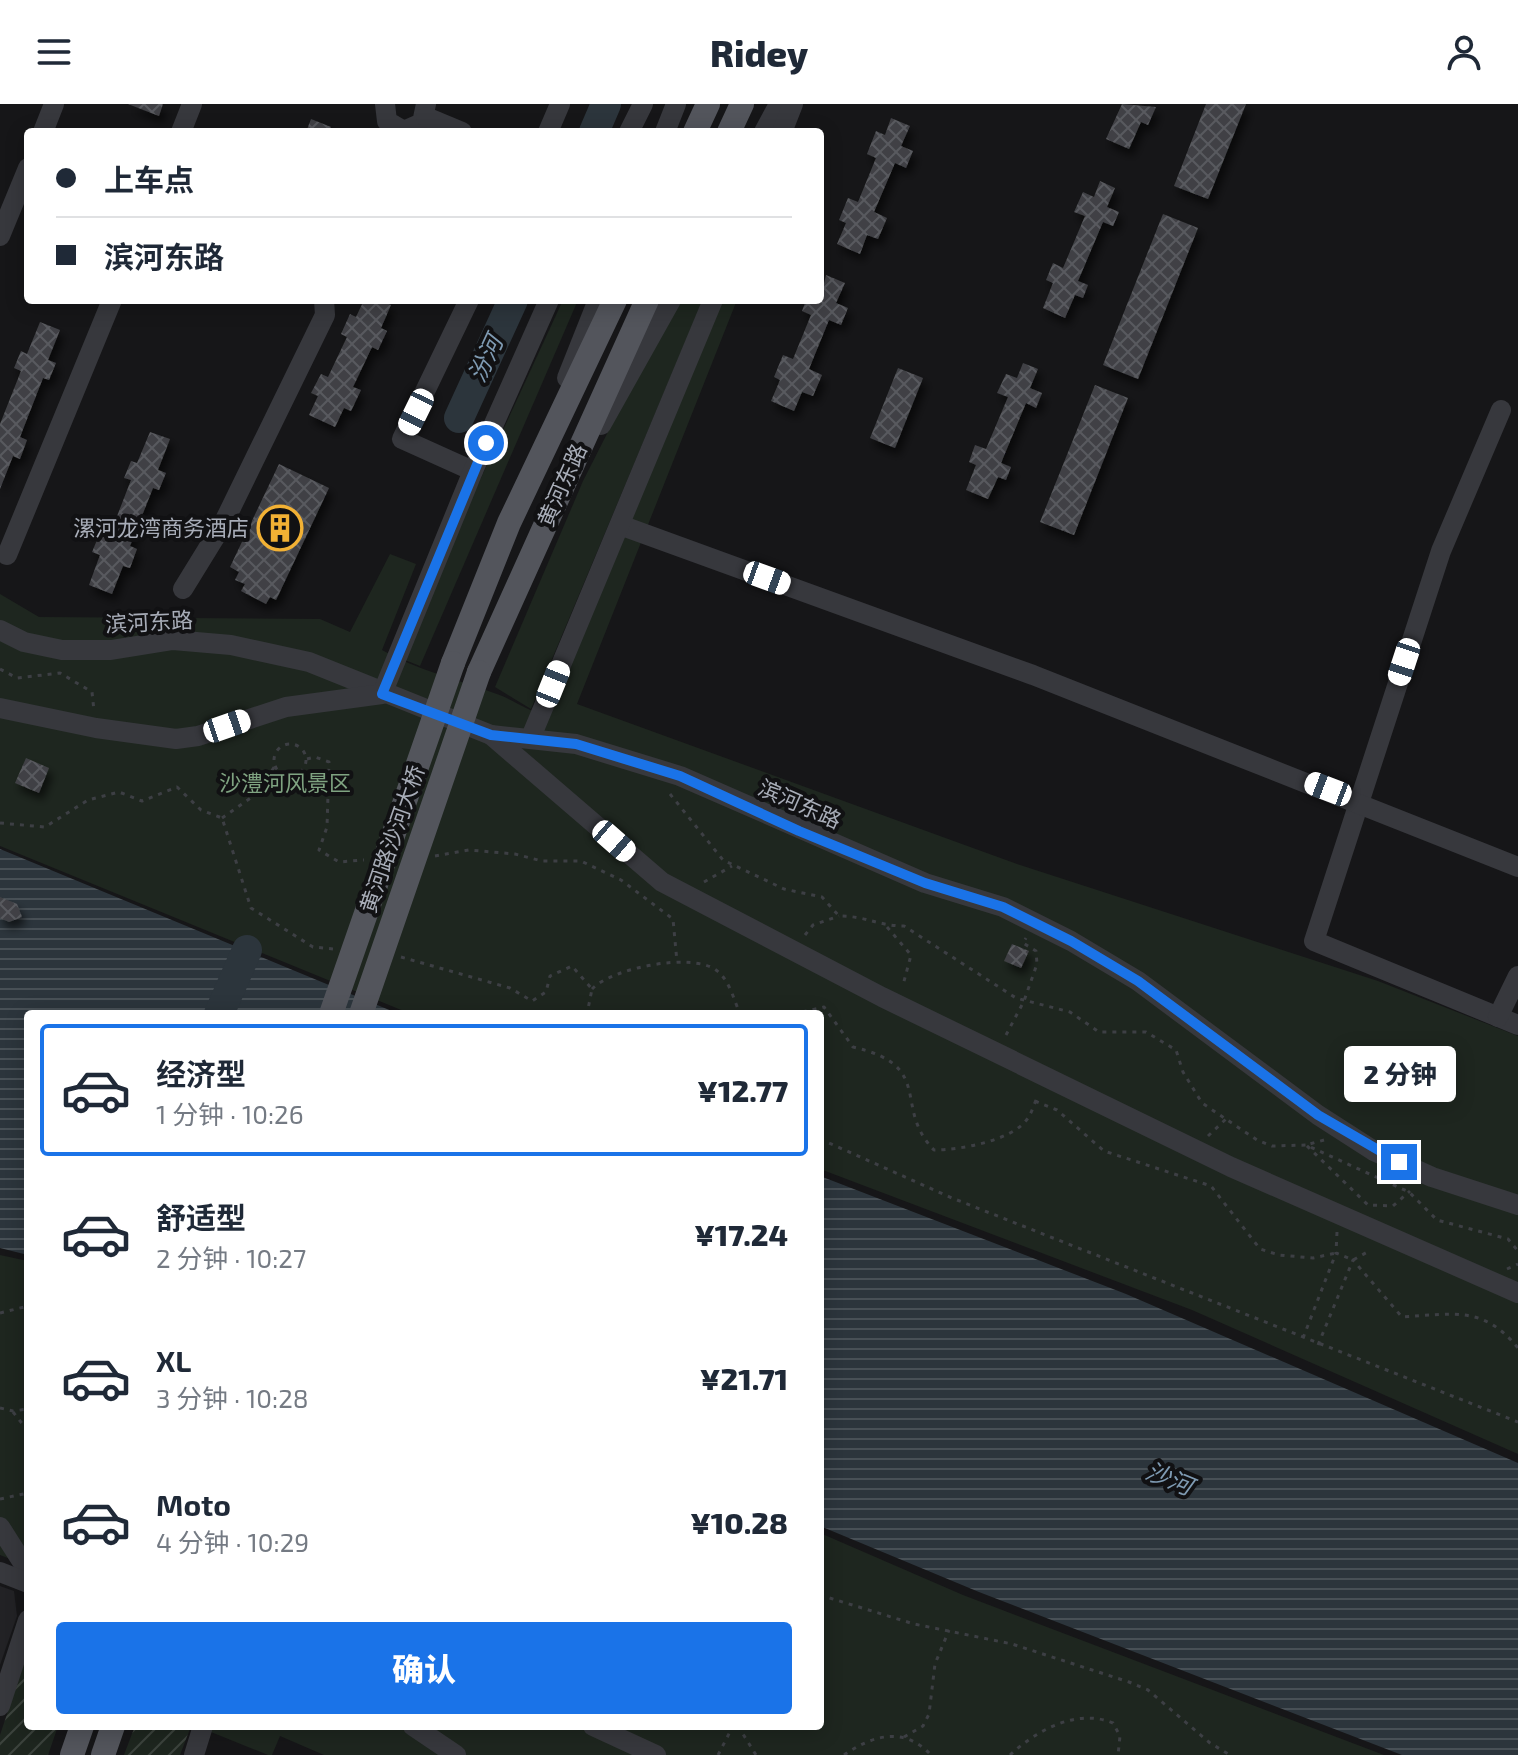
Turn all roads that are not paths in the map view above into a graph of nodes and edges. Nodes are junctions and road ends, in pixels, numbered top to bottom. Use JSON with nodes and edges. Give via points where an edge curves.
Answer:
{"nodes":[{"id":1,"x":54,"y":104,"type":"edge"},
{"id":2,"x":192,"y":104,"type":"edge"},
{"id":3,"x":560,"y":104,"type":"edge"},
{"id":4,"x":643,"y":104,"type":"edge"},
{"id":5,"x":676,"y":104,"type":"edge"},
{"id":6,"x":708,"y":104,"type":"edge"},
{"id":7,"x":742,"y":104,"type":"edge"},
{"id":8,"x":779,"y":104,"type":"edge"},
{"id":9,"x":793,"y":104,"type":"edge"},
{"id":10,"x":426,"y":110,"type":"edge"},
{"id":11,"x":45,"y":128,"type":"edge"},
{"id":12,"x":183,"y":128,"type":"edge"},
{"id":13,"x":414,"y":128,"type":"edge"},
{"id":14,"x":455,"y":128,"type":"edge"},
{"id":15,"x":550,"y":128,"type":"edge"},
{"id":16,"x":631,"y":128,"type":"edge"},
{"id":17,"x":667,"y":128,"type":"edge"},
{"id":18,"x":697,"y":128,"type":"edge"},
{"id":19,"x":731,"y":128,"type":"edge"},
{"id":20,"x":766,"y":128,"type":"edge"},
{"id":21,"x":784,"y":128,"type":"edge"},
{"id":22,"x":24,"y":178,"type":"edge"},
{"id":23,"x":0,"y":236,"type":"edge"},
{"id":24,"x":110,"y":304,"type":"edge"},
{"id":25,"x":324,"y":304,"type":"edge"},
{"id":26,"x":467,"y":304,"type":"edge"},
{"id":27,"x":547,"y":304,"type":"edge"},
{"id":28,"x":596,"y":304,"type":"edge"},
{"id":29,"x":613,"y":304,"type":"edge"},
{"id":30,"x":645,"y":304,"type":"edge"},
{"id":31,"x":669,"y":304,"type":"edge"},
{"id":32,"x":711,"y":304,"type":"edge"},
{"id":33,"x":1501,"y":410,"type":"dead end"},
{"id":34,"x":473,"y":471,"type":"junction"},
{"id":35,"x":509,"y":523,"type":"junction"},
{"id":36,"x":620,"y":525,"type":"junction"},
{"id":37,"x":537,"y":541,"type":"junction"},
{"id":38,"x":7,"y":555,"type":"dead end"},
{"id":39,"x":183,"y":589,"type":"dead end"},
{"id":40,"x":0,"y":630,"type":"edge"},
{"id":41,"x":453,"y":663,"type":"joint"},
{"id":42,"x":479,"y":672,"type":"joint"},
{"id":43,"x":382,"y":694,"type":"junction"},
{"id":44,"x":0,"y":708,"type":"edge"},
{"id":45,"x":491,"y":735,"type":"junction"},
{"id":46,"x":531,"y":737,"type":"junction"},
{"id":47,"x":1357,"y":801,"type":"junction"},
{"id":48,"x":1518,"y":867,"type":"edge"},
{"id":49,"x":1518,"y":976,"type":"edge"},
{"id":50,"x":332,"y":1010,"type":"edge"},
{"id":51,"x":362,"y":1010,"type":"edge"},
{"id":52,"x":1498,"y":1017,"type":"junction"},
{"id":53,"x":1518,"y":1025,"type":"edge"},
{"id":54,"x":1518,"y":1205,"type":"edge"},
{"id":55,"x":1518,"y":1293,"type":"edge"},
{"id":56,"x":0,"y":1527,"type":"edge"},
{"id":57,"x":24,"y":1565,"type":"edge"},
{"id":58,"x":0,"y":1572,"type":"edge"},
{"id":59,"x":24,"y":1581,"type":"edge"},
{"id":60,"x":24,"y":1632,"type":"edge"},
{"id":61,"x":0,"y":1706,"type":"edge"},
{"id":62,"x":81,"y":1730,"type":"edge"},
{"id":63,"x":112,"y":1730,"type":"edge"},
{"id":64,"x":202,"y":1730,"type":"edge"},
{"id":65,"x":419,"y":1730,"type":"edge"},
{"id":66,"x":602,"y":1730,"type":"edge"},
{"id":67,"x":72,"y":1755,"type":"edge"},
{"id":68,"x":103,"y":1755,"type":"edge"},
{"id":69,"x":194,"y":1755,"type":"edge"},
{"id":70,"x":456,"y":1755,"type":"edge"},
{"id":71,"x":656,"y":1755,"type":"edge"}],
"edges":[{"from":1,"to":11,"type":"street"},
{"from":2,"to":12,"type":"street"},
{"from":3,"to":15,"type":"street"},
{"from":4,"to":16,"type":"street"},
{"from":5,"to":17,"type":"street"},
{"from":6,"to":18,"type":"main road"},
{"from":7,"to":19,"type":"main road"},
{"from":8,"to":20,"type":"street"},
{"from":9,"to":21,"type":"street"},
{"from":10,"to":13,"type":"street"},
{"from":10,"to":14,"type":"street"},
{"from":22,"to":23,"type":"street"},
{"from":24,"to":38,"type":"street"},
{"from":25,"to":39,"type":"street","via":[[325,315],[223,524]]},
{"from":26,"to":34,"type":"street","via":[[402,439]]},
{"from":27,"to":34,"type":"street"},
{"from":28,"to":35,"type":"street"},
{"from":29,"to":35,"type":"main road","name":"黄河东路"},
{"from":30,"to":37,"type":"main road","name":"黄河东路"},
{"from":31,"to":37,"type":"street"},
{"from":32,"to":36,"type":"street"},
{"from":33,"to":47,"type":"street","via":[[1441,551]]},
{"from":34,"to":43,"type":"street"},
{"from":35,"to":41,"type":"main road","name":"黄河东路"},
{"from":36,"to":46,"type":"street"},
{"from":36,"to":47,"type":"street","via":[[1033,675]]},
{"from":37,"to":42,"type":"main road","name":"黄河东路"},
{"from":40,"to":43,"type":"street","name":"滨河东路","via":[[24,642],[62,650],[111,650],[173,640],[231,645],[309,662]]},
{"from":41,"to":50,"type":"main road","name":"黄河路沙河大桥","bridge":true},
{"from":42,"to":51,"type":"main road","name":"黄河路沙河大桥","bridge":true},
{"from":43,"to":44,"type":"street","via":[[286,707],[176,739]]},
{"from":43,"to":45,"type":"street","name":"滨河东路"},
{"from":45,"to":46,"type":"street","name":"滨河东路"},
{"from":45,"to":55,"type":"street","via":[[662,882],[1195,1149]]},
{"from":46,"to":54,"type":"street","name":"滨河东路","via":[[576,744],[667,772],[925,883],[1003,907],[1138,981],[1374,1151]]},
{"from":47,"to":48,"type":"street"},
{"from":47,"to":52,"type":"street","via":[[1314,941]]},
{"from":49,"to":52,"type":"street"},
{"from":52,"to":53,"type":"street"},
{"from":56,"to":57,"type":"street"},
{"from":58,"to":59,"type":"street"},
{"from":60,"to":61,"type":"street"},
{"from":62,"to":67,"type":"main road"},
{"from":63,"to":68,"type":"main road"},
{"from":64,"to":69,"type":"street"},
{"from":65,"to":70,"type":"street"},
{"from":66,"to":71,"type":"street"}]}
